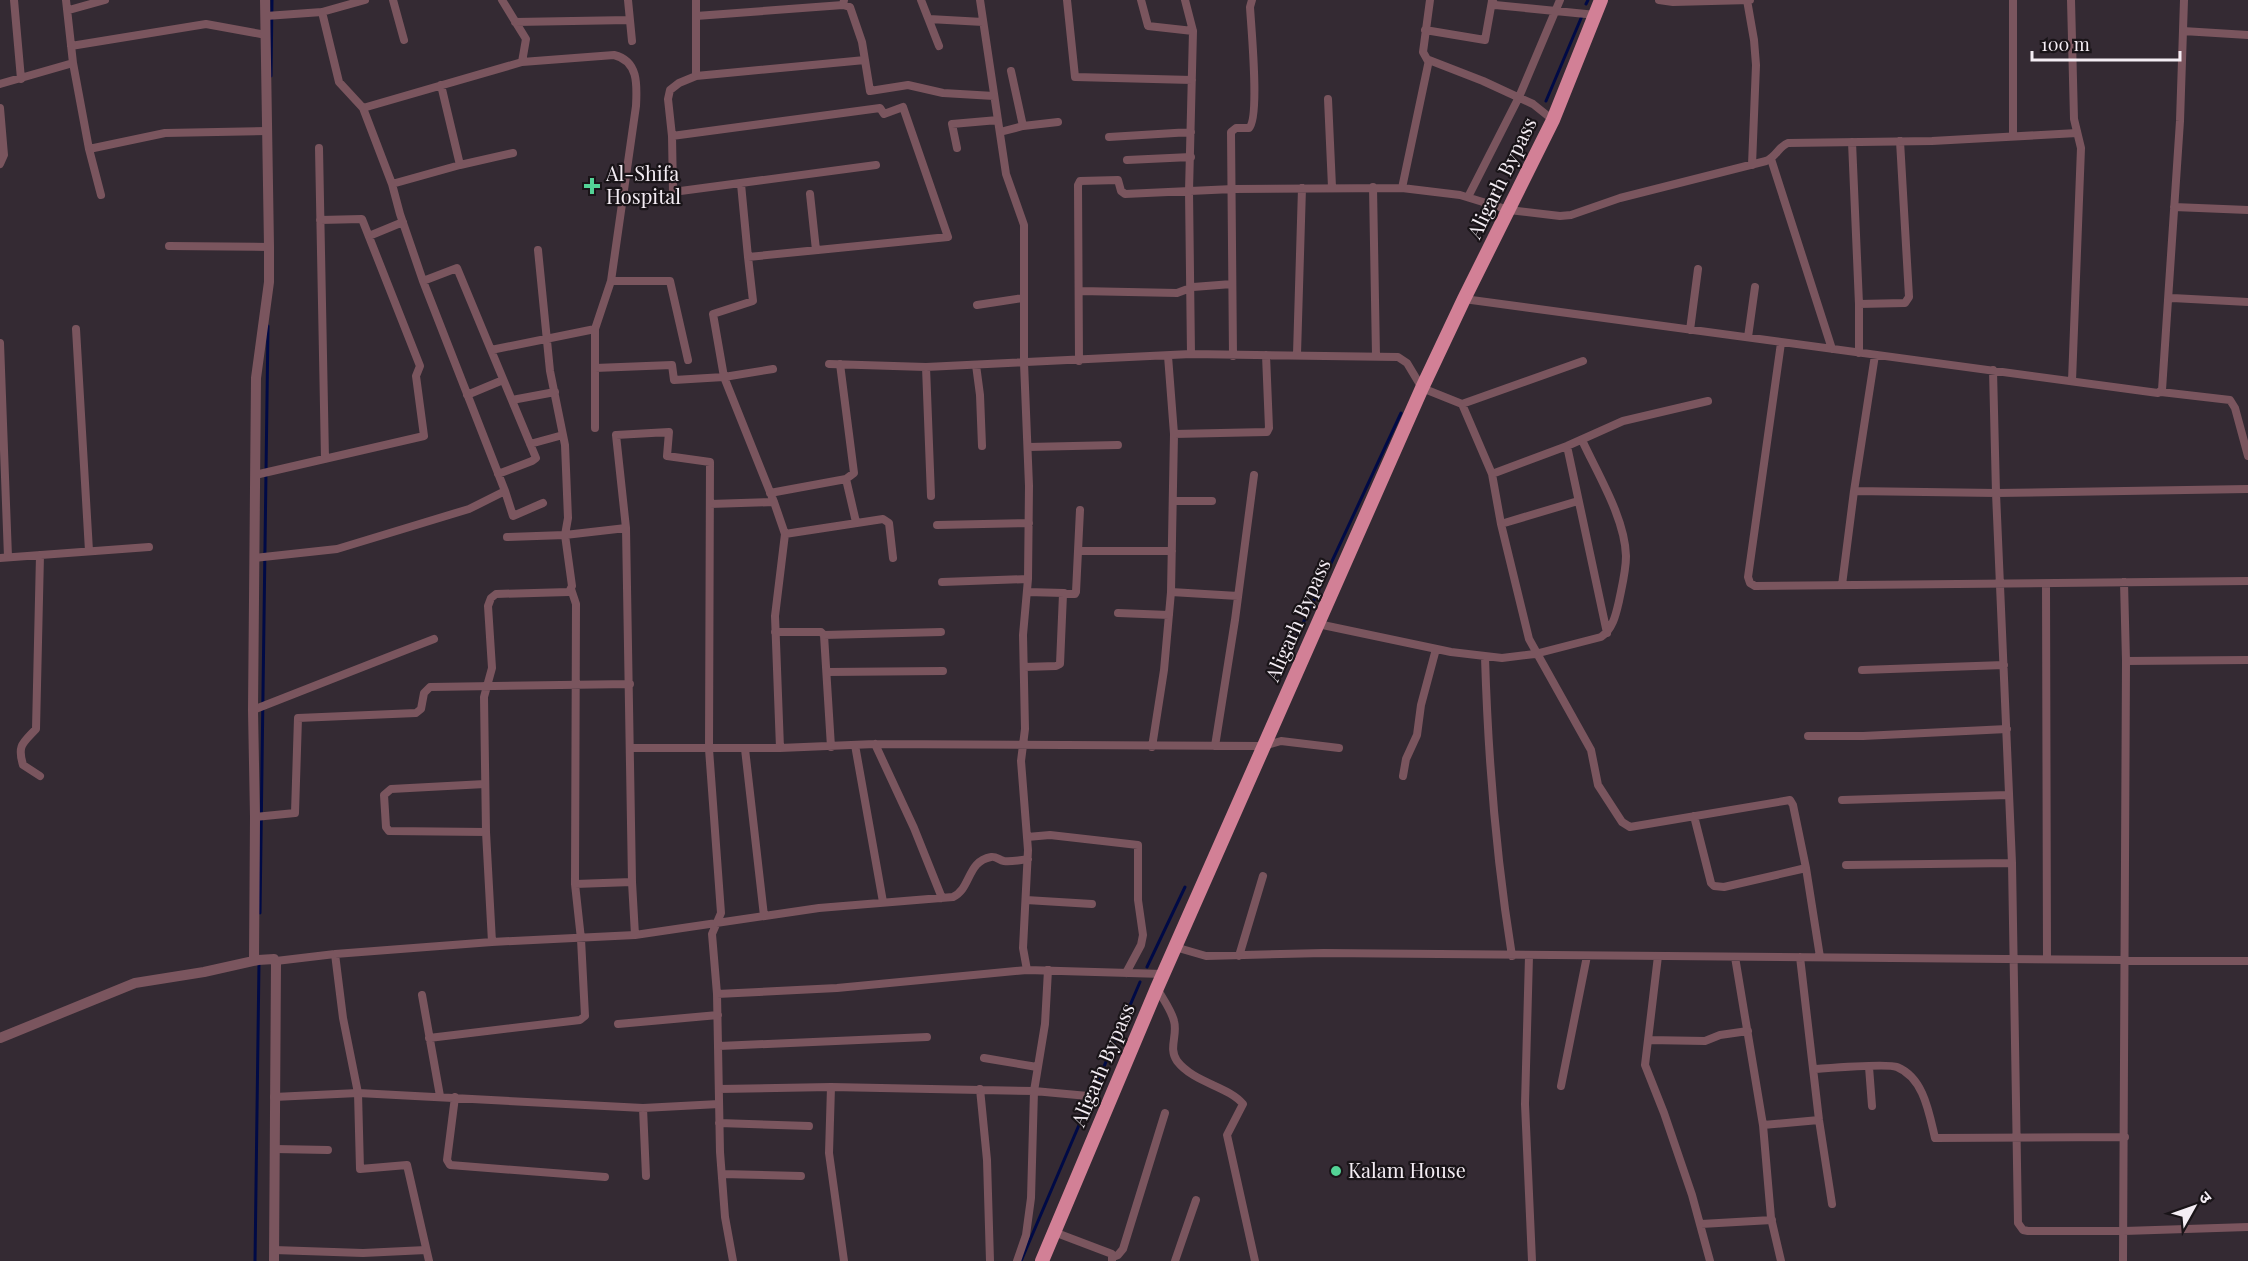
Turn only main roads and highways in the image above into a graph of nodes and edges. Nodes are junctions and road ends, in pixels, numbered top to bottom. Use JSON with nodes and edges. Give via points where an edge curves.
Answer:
{"nodes":[{"id":1,"x":1601,"y":0,"type":"edge"},
{"id":2,"x":1042,"y":1261,"type":"edge"}],
"edges":[{"from":1,"to":2,"type":"highway","name":"Aligarh Bypass","via":[[1553,120],[1422,388],[1175,946]]}]}
